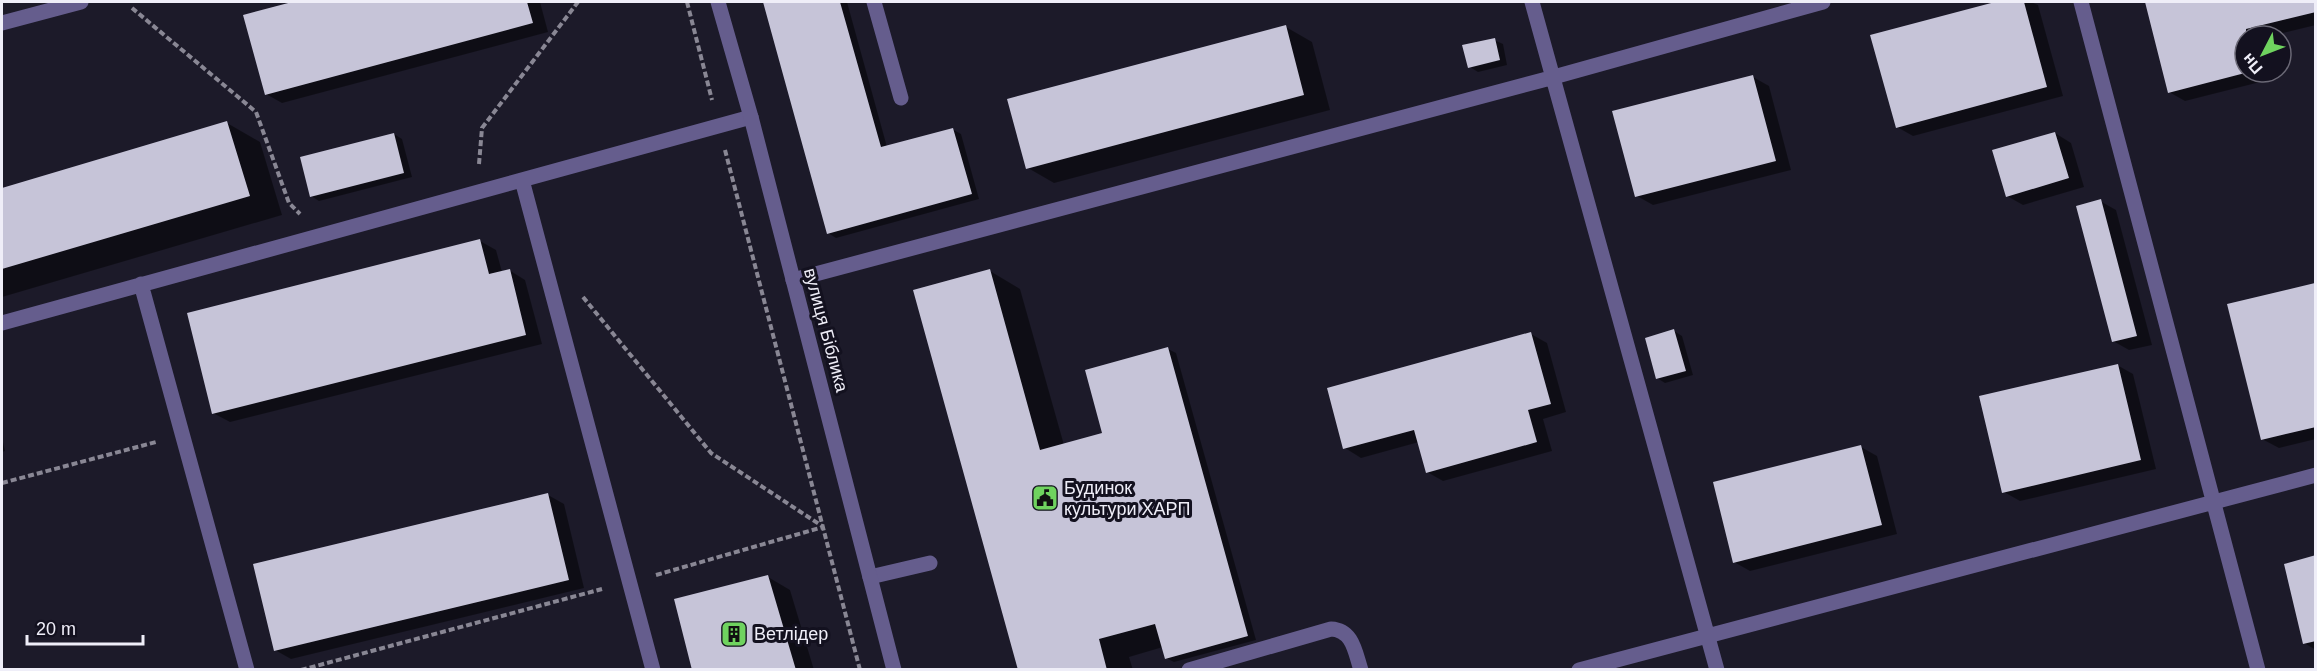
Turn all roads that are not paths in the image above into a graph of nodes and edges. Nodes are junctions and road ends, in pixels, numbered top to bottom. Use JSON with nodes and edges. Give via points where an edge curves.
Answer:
{"nodes":[{"id":1,"x":81,"y":2,"type":"edge"},
{"id":2,"x":718,"y":2,"type":"edge"},
{"id":3,"x":874,"y":2,"type":"edge"},
{"id":4,"x":1532,"y":2,"type":"edge"},
{"id":5,"x":1823,"y":2,"type":"edge"},
{"id":6,"x":2080,"y":2,"type":"edge"},
{"id":7,"x":2,"y":23,"type":"edge"},
{"id":8,"x":901,"y":98,"type":"dead end"},
{"id":9,"x":751,"y":117,"type":"junction"},
{"id":10,"x":522,"y":180,"type":"junction"},
{"id":11,"x":793,"y":280,"type":"junction"},
{"id":12,"x":141,"y":284,"type":"junction"},
{"id":13,"x":2,"y":322,"type":"edge"},
{"id":14,"x":2316,"y":475,"type":"edge"},
{"id":15,"x":930,"y":562,"type":"dead end"},
{"id":16,"x":870,"y":577,"type":"junction"},
{"id":17,"x":247,"y":669,"type":"edge"},
{"id":18,"x":653,"y":669,"type":"edge"},
{"id":19,"x":894,"y":669,"type":"edge"},
{"id":20,"x":1189,"y":669,"type":"edge"},
{"id":21,"x":1361,"y":669,"type":"edge"},
{"id":22,"x":1580,"y":669,"type":"edge"},
{"id":23,"x":1717,"y":669,"type":"edge"},
{"id":24,"x":2258,"y":669,"type":"edge"}],
"edges":[{"from":1,"to":7,"type":"street"},
{"from":2,"to":9,"type":"street","name":"вулиця Біблика"},
{"from":3,"to":8,"type":"street"},
{"from":4,"to":23,"type":"street"},
{"from":5,"to":11,"type":"street"},
{"from":6,"to":24,"type":"street"},
{"from":9,"to":10,"type":"street"},
{"from":9,"to":11,"type":"street","name":"вулиця Біблика"},
{"from":10,"to":12,"type":"street"},
{"from":10,"to":18,"type":"street"},
{"from":11,"to":16,"type":"street","name":"вулиця Біблика"},
{"from":12,"to":13,"type":"street"},
{"from":12,"to":17,"type":"street"},
{"from":14,"to":22,"type":"street"},
{"from":15,"to":16,"type":"street"},
{"from":16,"to":19,"type":"street","name":"вулиця Біблика"},
{"from":20,"to":21,"type":"street","via":[[1331,628],[1341,629],[1349,636]]}]}
